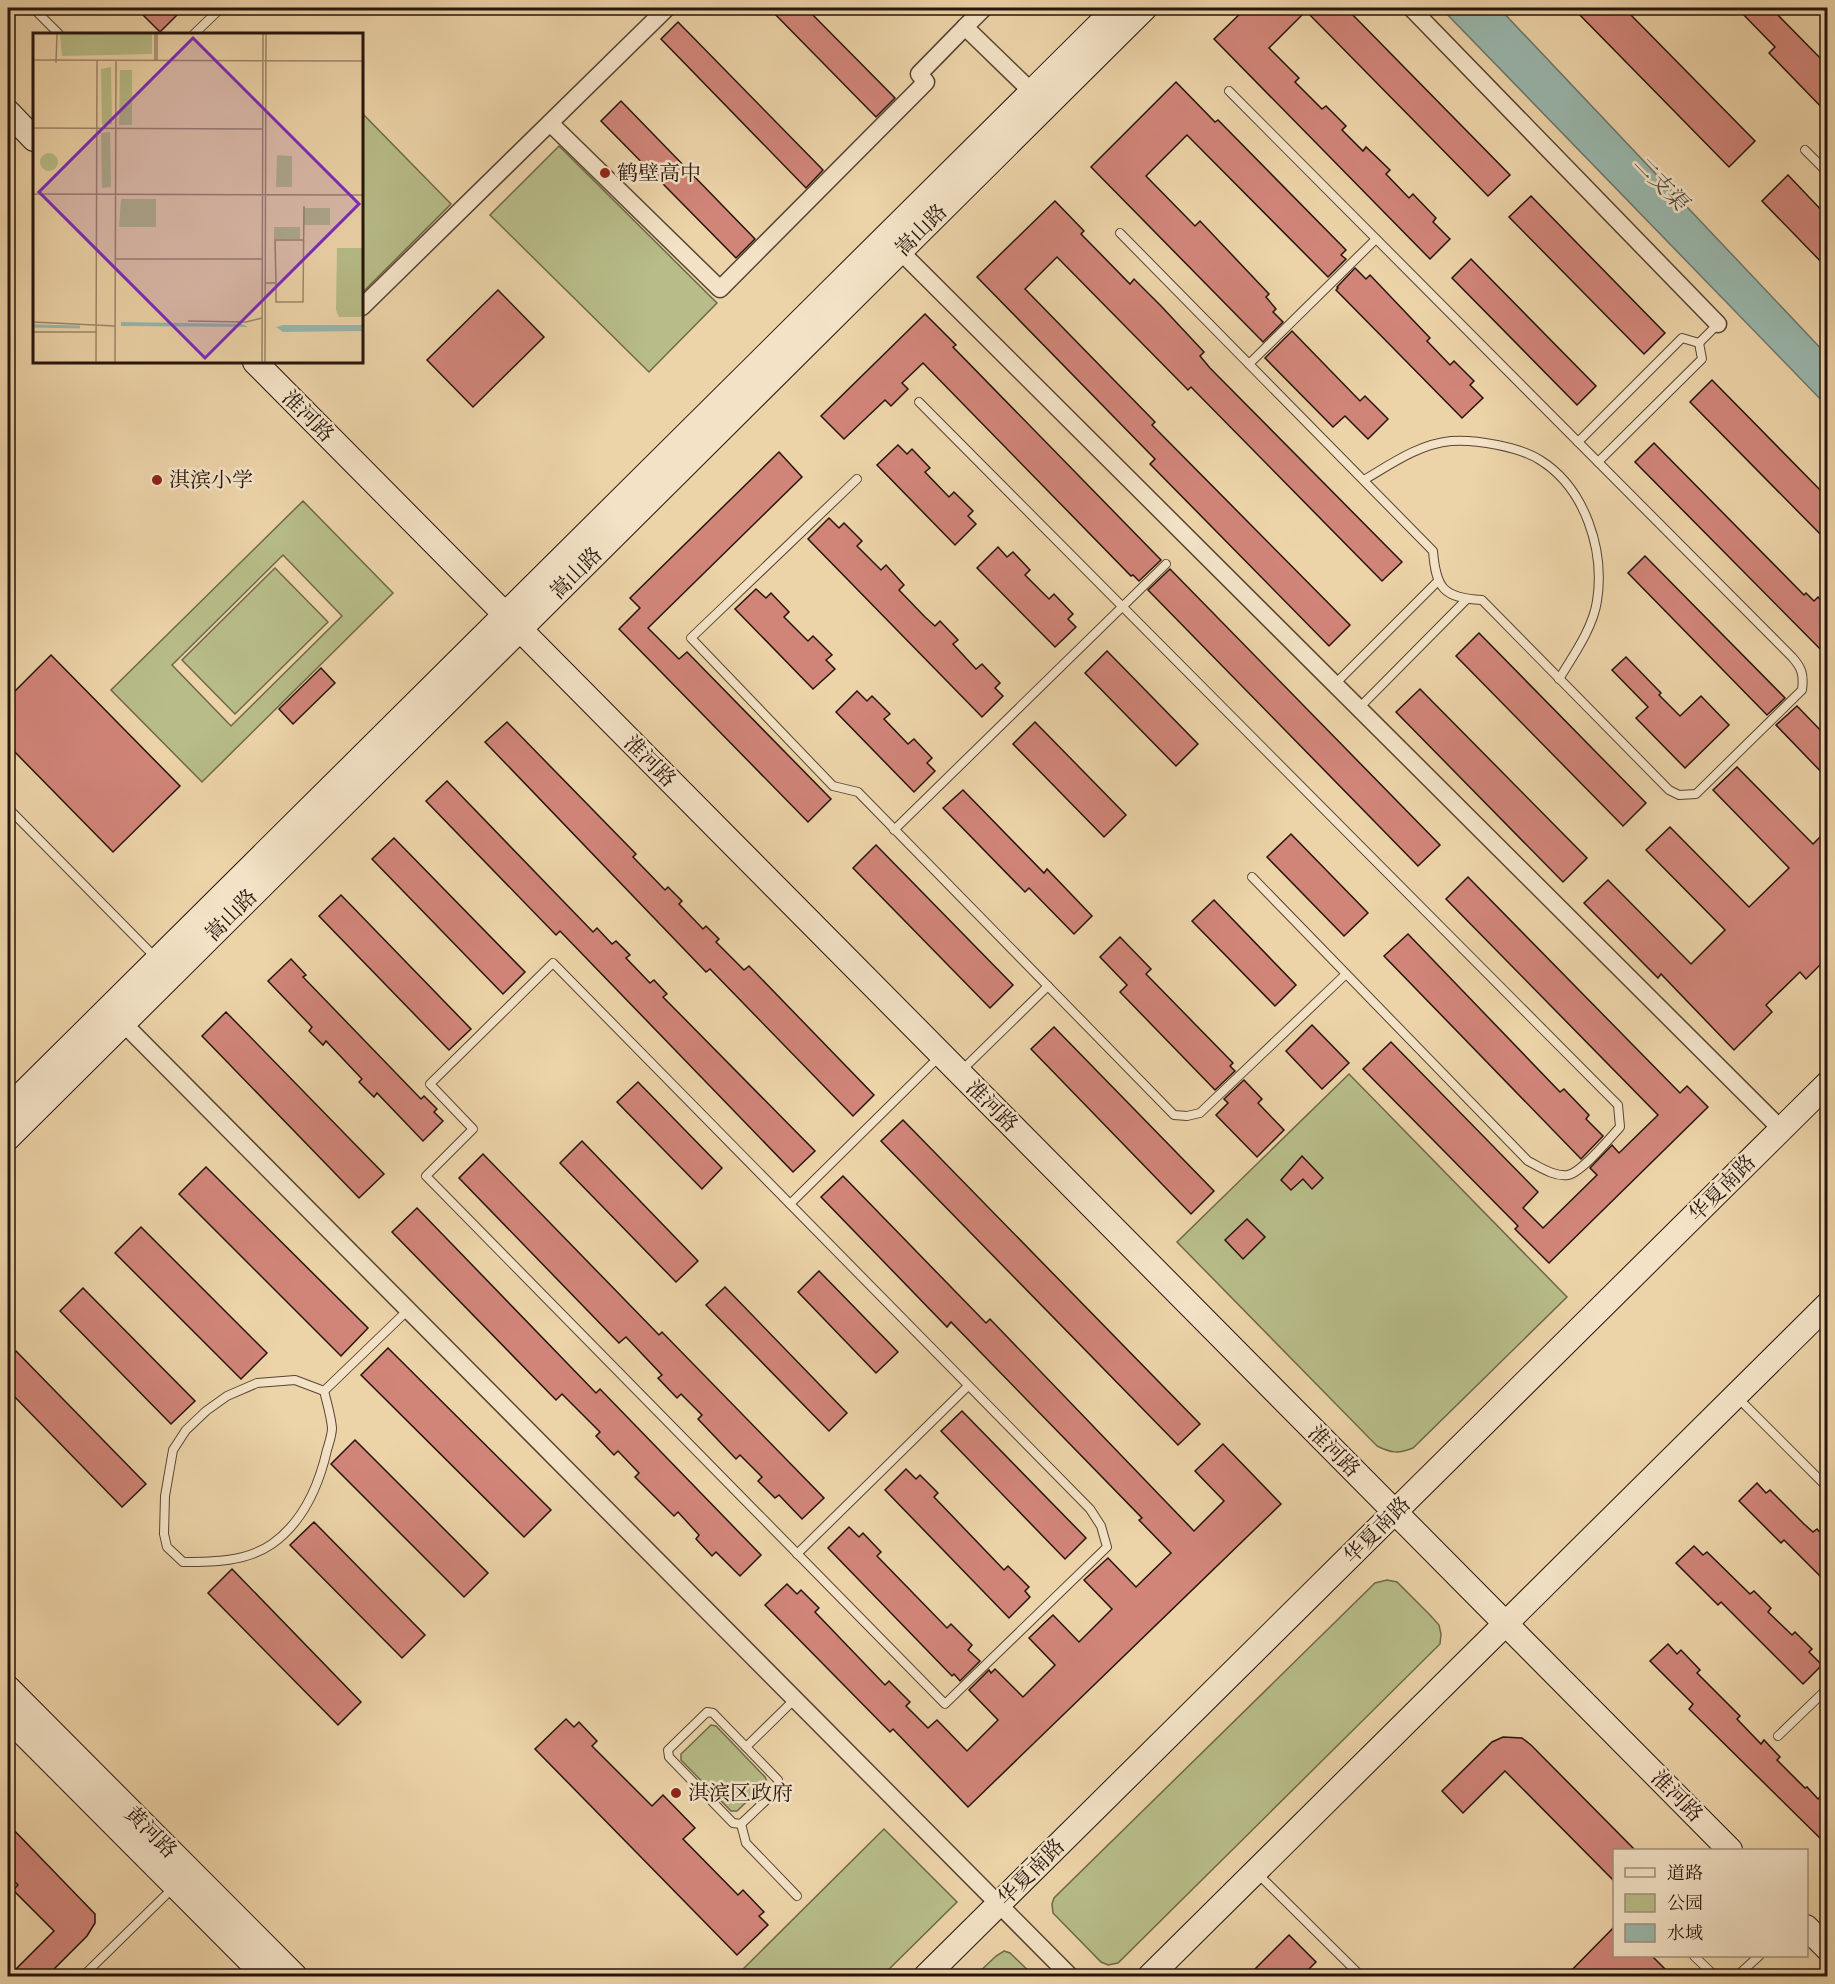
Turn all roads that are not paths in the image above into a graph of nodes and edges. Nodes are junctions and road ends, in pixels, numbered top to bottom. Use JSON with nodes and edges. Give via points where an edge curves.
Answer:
{"nodes":[{"id":1,"x":33,"y":8,"type":"edge"},
{"id":2,"x":221,"y":8,"type":"edge"},
{"id":3,"x":668,"y":8,"type":"edge"},
{"id":4,"x":984,"y":8,"type":"edge"},
{"id":5,"x":1116,"y":8,"type":"edge"},
{"id":6,"x":1145,"y":8,"type":"edge"},
{"id":7,"x":1411,"y":8,"type":"edge"},
{"id":8,"x":965,"y":27,"type":"junction"},
{"id":9,"x":58,"y":33,"type":"edge"},
{"id":10,"x":195,"y":33,"type":"edge"},
{"id":11,"x":1229,"y":91,"type":"dead end"},
{"id":12,"x":1031,"y":92,"type":"junction"},
{"id":13,"x":8,"y":112,"type":"edge"},
{"id":14,"x":550,"y":123,"type":"junction"},
{"id":15,"x":33,"y":138,"type":"edge"},
{"id":16,"x":1805,"y":150,"type":"dead end"},
{"id":17,"x":1827,"y":173,"type":"edge"},
{"id":18,"x":1120,"y":233,"type":"dead end"},
{"id":19,"x":1376,"y":239,"type":"junction"},
{"id":20,"x":900,"y":251,"type":"junction"},
{"id":21,"x":363,"y":306,"type":"edge"},
{"id":22,"x":1718,"y":324,"type":"joint"},
{"id":23,"x":1699,"y":343,"type":"junction"},
{"id":24,"x":256,"y":363,"type":"edge"},
{"id":25,"x":1249,"y":364,"type":"junction"},
{"id":26,"x":919,"y":402,"type":"dead end"},
{"id":27,"x":1578,"y":442,"type":"junction"},
{"id":28,"x":1598,"y":462,"type":"junction"},
{"id":29,"x":857,"y":478,"type":"dead end"},
{"id":30,"x":1364,"y":480,"type":"junction"},
{"id":31,"x":1167,"y":564,"type":"dead end"},
{"id":32,"x":1438,"y":581,"type":"junction"},
{"id":33,"x":1467,"y":600,"type":"junction"},
{"id":34,"x":1122,"y":607,"type":"junction"},
{"id":35,"x":512,"y":621,"type":"junction"},
{"id":36,"x":1559,"y":679,"type":"junction"},
{"id":37,"x":1335,"y":684,"type":"junction"},
{"id":38,"x":1359,"y":708,"type":"junction"},
{"id":39,"x":8,"y":808,"type":"edge"},
{"id":40,"x":894,"y":830,"type":"junction"},
{"id":41,"x":1252,"y":877,"type":"dead end"},
{"id":42,"x":157,"y":959,"type":"junction"},
{"id":43,"x":1346,"y":974,"type":"junction"},
{"id":44,"x":1048,"y":986,"type":"junction"},
{"id":45,"x":123,"y":1023,"type":"junction"},
{"id":46,"x":941,"y":1054,"type":"junction"},
{"id":47,"x":959,"y":1073,"type":"junction"},
{"id":48,"x":1827,"y":1083,"type":"edge"},
{"id":49,"x":8,"y":1108,"type":"edge"},
{"id":50,"x":1781,"y":1130,"type":"junction"},
{"id":51,"x":8,"y":1138,"type":"edge"},
{"id":52,"x":790,"y":1204,"type":"junction"},
{"id":53,"x":1827,"y":1304,"type":"edge"},
{"id":54,"x":408,"y":1310,"type":"junction"},
{"id":55,"x":968,"y":1386,"type":"junction"},
{"id":56,"x":324,"y":1391,"type":"junction"},
{"id":57,"x":1735,"y":1396,"type":"junction"},
{"id":58,"x":1827,"y":1488,"type":"edge"},
{"id":59,"x":1395,"y":1512,"type":"junction"},
{"id":60,"x":797,"y":1554,"type":"junction"},
{"id":61,"x":1505,"y":1624,"type":"junction"},
{"id":62,"x":8,"y":1688,"type":"edge"},
{"id":63,"x":1827,"y":1688,"type":"edge"},
{"id":64,"x":795,"y":1699,"type":"junction"},
{"id":65,"x":8,"y":1718,"type":"edge"},
{"id":66,"x":1778,"y":1736,"type":"dead end"},
{"id":67,"x":746,"y":1747,"type":"junction"},
{"id":68,"x":741,"y":1824,"type":"junction"},
{"id":69,"x":1728,"y":1849,"type":"edge"},
{"id":70,"x":1256,"y":1871,"type":"junction"},
{"id":71,"x":175,"y":1886,"type":"junction"},
{"id":72,"x":797,"y":1896,"type":"dead end"},
{"id":73,"x":998,"y":1905,"type":"junction"},
{"id":74,"x":1808,"y":1930,"type":"edge"},
{"id":75,"x":1827,"y":1949,"type":"edge"},
{"id":76,"x":1695,"y":1957,"type":"edge"},
{"id":77,"x":1757,"y":1957,"type":"edge"},
{"id":78,"x":83,"y":1977,"type":"edge"},
{"id":79,"x":265,"y":1977,"type":"edge"},
{"id":80,"x":295,"y":1977,"type":"edge"},
{"id":81,"x":926,"y":1977,"type":"edge"},
{"id":82,"x":1070,"y":1977,"type":"edge"},
{"id":83,"x":1150,"y":1977,"type":"edge"},
{"id":84,"x":1361,"y":1977,"type":"edge"},
{"id":85,"x":1715,"y":1977,"type":"edge"},
{"id":86,"x":1737,"y":1977,"type":"edge"}],
"edges":[{"from":1,"to":9,"type":"lane"},
{"from":2,"to":10,"type":"lane"},
{"from":3,"to":14,"type":"street"},
{"from":4,"to":8,"type":"street"},
{"from":5,"to":12,"type":"street","name":"嵩山路"},
{"from":6,"to":20,"type":"street","name":"嵩山路"},
{"from":7,"to":22,"type":"street"},
{"from":8,"to":12,"type":"street"},
{"from":8,"to":14,"type":"street","via":[[919,74],[926,82],[720,289]]},
{"from":11,"to":19,"type":"lane"},
{"from":12,"to":35,"type":"street","name":"嵩山路"},
{"from":13,"to":15,"type":"street"},
{"from":14,"to":21,"type":"street"},
{"from":16,"to":17,"type":"lane"},
{"from":18,"to":25,"type":"lane"},
{"from":19,"to":25,"type":"lane"},
{"from":19,"to":27,"type":"lane"},
{"from":20,"to":35,"type":"street","name":"嵩山路"},
{"from":20,"to":37,"type":"street"},
{"from":22,"to":23,"type":"lane"},
{"from":23,"to":27,"type":"lane","via":[[1682,338]]},
{"from":23,"to":28,"type":"lane","via":[[1702,358]]},
{"from":24,"to":35,"type":"street","name":"淮河路"},
{"from":25,"to":30,"type":"lane"},
{"from":26,"to":34,"type":"lane"},
{"from":27,"to":28,"type":"lane"},
{"from":28,"to":36,"type":"lane","via":[[1801,667],[1802,690],[1696,794],[1679,795],[1669,790]]},
{"from":29,"to":40,"type":"lane","via":[[691,638],[833,786],[858,792]]},
{"from":30,"to":32,"type":"lane","via":[[1433,550]]},
{"from":30,"to":36,"type":"lane","via":[[1408,453],[1451,441],[1498,444],[1539,459],[1564,481],[1588,516],[1600,567],[1597,603],[1582,642]]},
{"from":31,"to":34,"type":"lane"},
{"from":32,"to":33,"type":"lane","via":[[1442,588]]},
{"from":32,"to":37,"type":"lane"},
{"from":33,"to":36,"type":"lane","via":[[1482,600]]},
{"from":33,"to":38,"type":"lane"},
{"from":34,"to":40,"type":"lane"},
{"from":34,"to":43,"type":"lane","via":[[1618,1105],[1620,1127],[1579,1169],[1568,1175],[1552,1173],[1528,1161]]},
{"from":35,"to":42,"type":"street","name":"嵩山路"},
{"from":35,"to":45,"type":"street","name":"嵩山路"},
{"from":35,"to":46,"type":"street","name":"淮河路"},
{"from":37,"to":38,"type":"street"},
{"from":38,"to":50,"type":"street"},
{"from":39,"to":42,"type":"lane"},
{"from":40,"to":44,"type":"lane"},
{"from":41,"to":43,"type":"lane"},
{"from":42,"to":49,"type":"street","name":"嵩山路"},
{"from":43,"to":44,"type":"lane","via":[[1200,1113],[1187,1116],[1174,1115]]},
{"from":44,"to":47,"type":"lane"},
{"from":45,"to":51,"type":"street","name":"嵩山路"},
{"from":45,"to":54,"type":"street"},
{"from":46,"to":47,"type":"street","name":"淮河路"},
{"from":46,"to":52,"type":"lane"},
{"from":47,"to":59,"type":"street","name":"淮河路"},
{"from":48,"to":50,"type":"street","name":"华夏南路"},
{"from":50,"to":59,"type":"street","name":"华夏南路"},
{"from":52,"to":55,"type":"lane"},
{"from":52,"to":60,"type":"lane","via":[[553,963],[430,1084],[473,1129],[426,1176]]},
{"from":53,"to":57,"type":"street"},
{"from":54,"to":56,"type":"lane"},
{"from":54,"to":64,"type":"street"},
{"from":55,"to":60,"type":"lane"},
{"from":55,"to":60,"type":"lane","via":[[1090,1509],[1101,1526],[1107,1547],[945,1704]]},
{"from":56,"to":56,"type":"lane","via":[[295,1380],[257,1383],[227,1396],[186,1430],[173,1450],[164,1515],[167,1546],[183,1562],[219,1562],[246,1556],[271,1545],[299,1516],[319,1481],[332,1430]]},
{"from":57,"to":58,"type":"lane"},
{"from":57,"to":61,"type":"street"},
{"from":59,"to":61,"type":"street","name":"淮河路"},
{"from":59,"to":73,"type":"street","name":"华夏南路"},
{"from":61,"to":69,"type":"street","name":"淮河路"},
{"from":61,"to":70,"type":"street"},
{"from":62,"to":80,"type":"street","name":"黄河路"},
{"from":63,"to":66,"type":"lane"},
{"from":64,"to":67,"type":"lane"},
{"from":64,"to":73,"type":"street"},
{"from":65,"to":71,"type":"street","name":"黄河路"},
{"from":67,"to":68,"type":"lane","via":[[778,1780],[780,1787]]},
{"from":67,"to":68,"type":"lane","via":[[713,1713],[707,1712],[668,1750],[669,1757],[733,1823]]},
{"from":68,"to":72,"type":"lane","via":[[746,1843]]},
{"from":70,"to":83,"type":"street"},
{"from":70,"to":84,"type":"lane"},
{"from":71,"to":78,"type":"lane"},
{"from":71,"to":79,"type":"street","name":"黄河路"},
{"from":73,"to":81,"type":"street","name":"华夏南路"},
{"from":73,"to":82,"type":"street"},
{"from":74,"to":75,"type":"street"},
{"from":76,"to":85,"type":"lane"},
{"from":77,"to":86,"type":"lane"}]}
